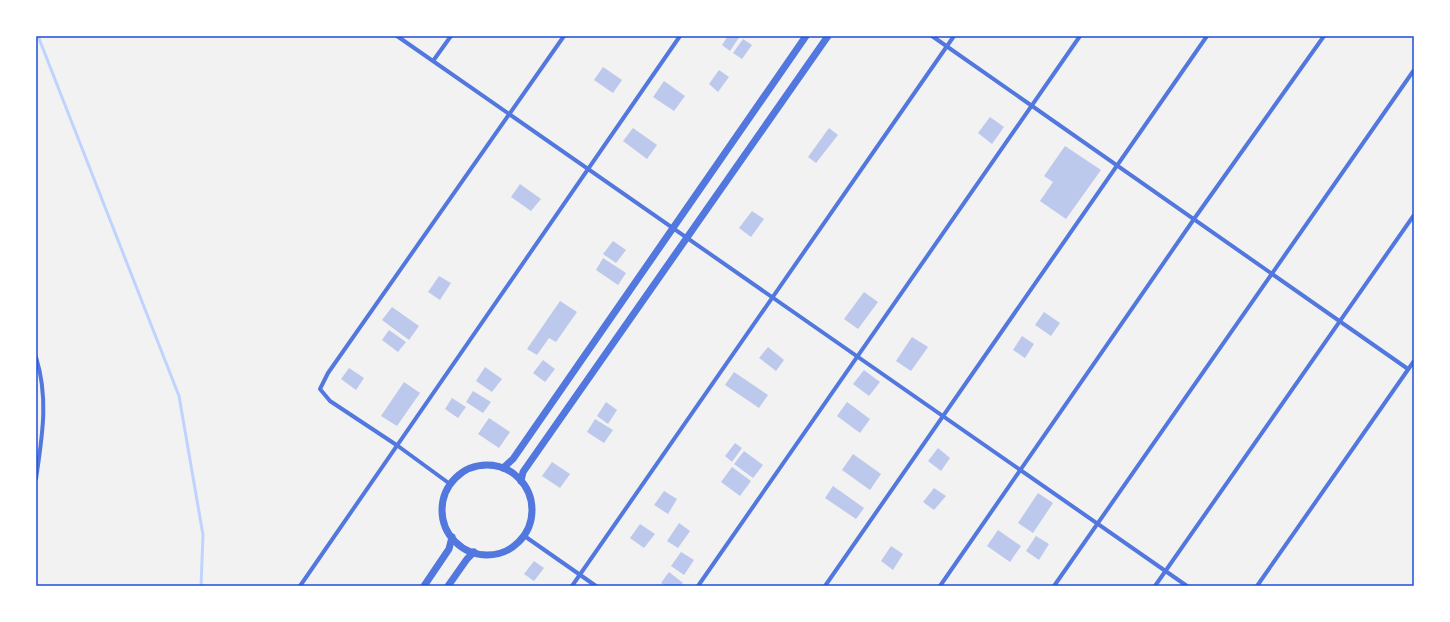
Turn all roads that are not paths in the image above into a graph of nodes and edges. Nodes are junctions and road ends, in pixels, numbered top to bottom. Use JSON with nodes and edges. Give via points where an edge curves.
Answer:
{"nodes":[{"id":1,"x":397,"y":36,"type":"edge"},
{"id":2,"x":451,"y":36,"type":"edge"},
{"id":3,"x":564,"y":36,"type":"edge"},
{"id":4,"x":680,"y":36,"type":"edge"},
{"id":5,"x":806,"y":36,"type":"edge"},
{"id":6,"x":828,"y":36,"type":"edge"},
{"id":7,"x":932,"y":36,"type":"edge"},
{"id":8,"x":954,"y":36,"type":"edge"},
{"id":9,"x":1080,"y":36,"type":"edge"},
{"id":10,"x":1208,"y":36,"type":"edge"},
{"id":11,"x":1324,"y":36,"type":"edge"},
{"id":12,"x":947,"y":47,"type":"junction"},
{"id":13,"x":433,"y":61,"type":"junction"},
{"id":14,"x":1414,"y":70,"type":"edge"},
{"id":15,"x":1032,"y":106,"type":"junction"},
{"id":16,"x":509,"y":115,"type":"junction"},
{"id":17,"x":1117,"y":166,"type":"junction"},
{"id":18,"x":589,"y":169,"type":"junction"},
{"id":19,"x":1414,"y":215,"type":"edge"},
{"id":20,"x":1194,"y":219,"type":"junction"},
{"id":21,"x":672,"y":228,"type":"junction"},
{"id":22,"x":687,"y":238,"type":"junction"},
{"id":23,"x":1271,"y":273,"type":"junction"},
{"id":24,"x":772,"y":297,"type":"junction"},
{"id":25,"x":1340,"y":321,"type":"junction"},
{"id":26,"x":857,"y":356,"type":"junction"},
{"id":27,"x":36,"y":357,"type":"edge"},
{"id":28,"x":1414,"y":361,"type":"edge"},
{"id":29,"x":1408,"y":369,"type":"junction"},
{"id":30,"x":943,"y":418,"type":"junction"},
{"id":31,"x":398,"y":446,"type":"junction"},
{"id":32,"x":37,"y":457,"type":"edge"},
{"id":33,"x":504,"y":468,"type":"junction"},
{"id":34,"x":1020,"y":471,"type":"junction"},
{"id":35,"x":36,"y":479,"type":"edge"},
{"id":36,"x":521,"y":481,"type":"junction"},
{"id":37,"x":450,"y":484,"type":"junction"},
{"id":38,"x":1097,"y":524,"type":"junction"},
{"id":39,"x":523,"y":535,"type":"junction"},
{"id":40,"x":452,"y":537,"type":"junction"},
{"id":41,"x":474,"y":552,"type":"junction"},
{"id":42,"x":1165,"y":571,"type":"junction"},
{"id":43,"x":580,"y":574,"type":"junction"},
{"id":44,"x":300,"y":586,"type":"edge"},
{"id":45,"x":424,"y":586,"type":"edge"},
{"id":46,"x":448,"y":586,"type":"edge"},
{"id":47,"x":572,"y":586,"type":"edge"},
{"id":48,"x":596,"y":586,"type":"edge"},
{"id":49,"x":698,"y":586,"type":"edge"},
{"id":50,"x":825,"y":586,"type":"edge"},
{"id":51,"x":940,"y":586,"type":"edge"},
{"id":52,"x":1054,"y":586,"type":"edge"},
{"id":53,"x":1155,"y":586,"type":"edge"},
{"id":54,"x":1187,"y":586,"type":"edge"},
{"id":55,"x":1257,"y":586,"type":"edge"}],
"edges":[{"from":1,"to":13,"type":"street"},
{"from":2,"to":13,"type":"street"},
{"from":3,"to":16,"type":"street"},
{"from":4,"to":18,"type":"street"},
{"from":5,"to":21,"type":"street"},
{"from":6,"to":22,"type":"street"},
{"from":7,"to":12,"type":"street"},
{"from":8,"to":12,"type":"street"},
{"from":9,"to":15,"type":"street"},
{"from":10,"to":17,"type":"street"},
{"from":11,"to":20,"type":"street"},
{"from":12,"to":15,"type":"street"},
{"from":12,"to":24,"type":"street"},
{"from":13,"to":16,"type":"street"},
{"from":14,"to":23,"type":"street"},
{"from":15,"to":17,"type":"street"},
{"from":15,"to":26,"type":"street"},
{"from":16,"to":18,"type":"street"},
{"from":16,"to":31,"type":"street","via":[[328,373],[320,389],[330,401]]},
{"from":17,"to":20,"type":"street"},
{"from":17,"to":30,"type":"street"},
{"from":18,"to":21,"type":"street"},
{"from":18,"to":31,"type":"street"},
{"from":19,"to":25,"type":"street"},
{"from":20,"to":23,"type":"street"},
{"from":20,"to":34,"type":"street"},
{"from":21,"to":22,"type":"street"},
{"from":21,"to":33,"type":"street","via":[[513,459]]},
{"from":22,"to":24,"type":"street"},
{"from":22,"to":36,"type":"street","via":[[523,472]]},
{"from":23,"to":25,"type":"street"},
{"from":23,"to":38,"type":"street"},
{"from":24,"to":26,"type":"street"},
{"from":24,"to":43,"type":"street"},
{"from":25,"to":29,"type":"street"},
{"from":25,"to":42,"type":"street"},
{"from":26,"to":30,"type":"street"},
{"from":26,"to":49,"type":"street"},
{"from":27,"to":32,"type":"street","via":[[44,398],[44,422]]},
{"from":28,"to":29,"type":"street"},
{"from":29,"to":55,"type":"street"},
{"from":30,"to":34,"type":"street"},
{"from":30,"to":50,"type":"street"},
{"from":31,"to":37,"type":"street"},
{"from":31,"to":44,"type":"street"},
{"from":32,"to":35,"type":"street"},
{"from":33,"to":36,"type":"street"},
{"from":33,"to":37,"type":"street","via":[[490,465],[475,466],[461,473]]},
{"from":34,"to":38,"type":"street"},
{"from":34,"to":51,"type":"street"},
{"from":36,"to":39,"type":"street","via":[[526,487],[532,512]]},
{"from":37,"to":40,"type":"street","via":[[443,498],[442,513],[446,528]]},
{"from":38,"to":42,"type":"street"},
{"from":38,"to":52,"type":"street"},
{"from":39,"to":41,"type":"street","via":[[504,551],[492,554]]},
{"from":39,"to":43,"type":"street"},
{"from":40,"to":41,"type":"street","via":[[460,546]]},
{"from":40,"to":45,"type":"street","via":[[449,550]]},
{"from":41,"to":46,"type":"street"},
{"from":42,"to":53,"type":"street"},
{"from":42,"to":54,"type":"street"},
{"from":43,"to":47,"type":"street"},
{"from":43,"to":48,"type":"street"}]}
